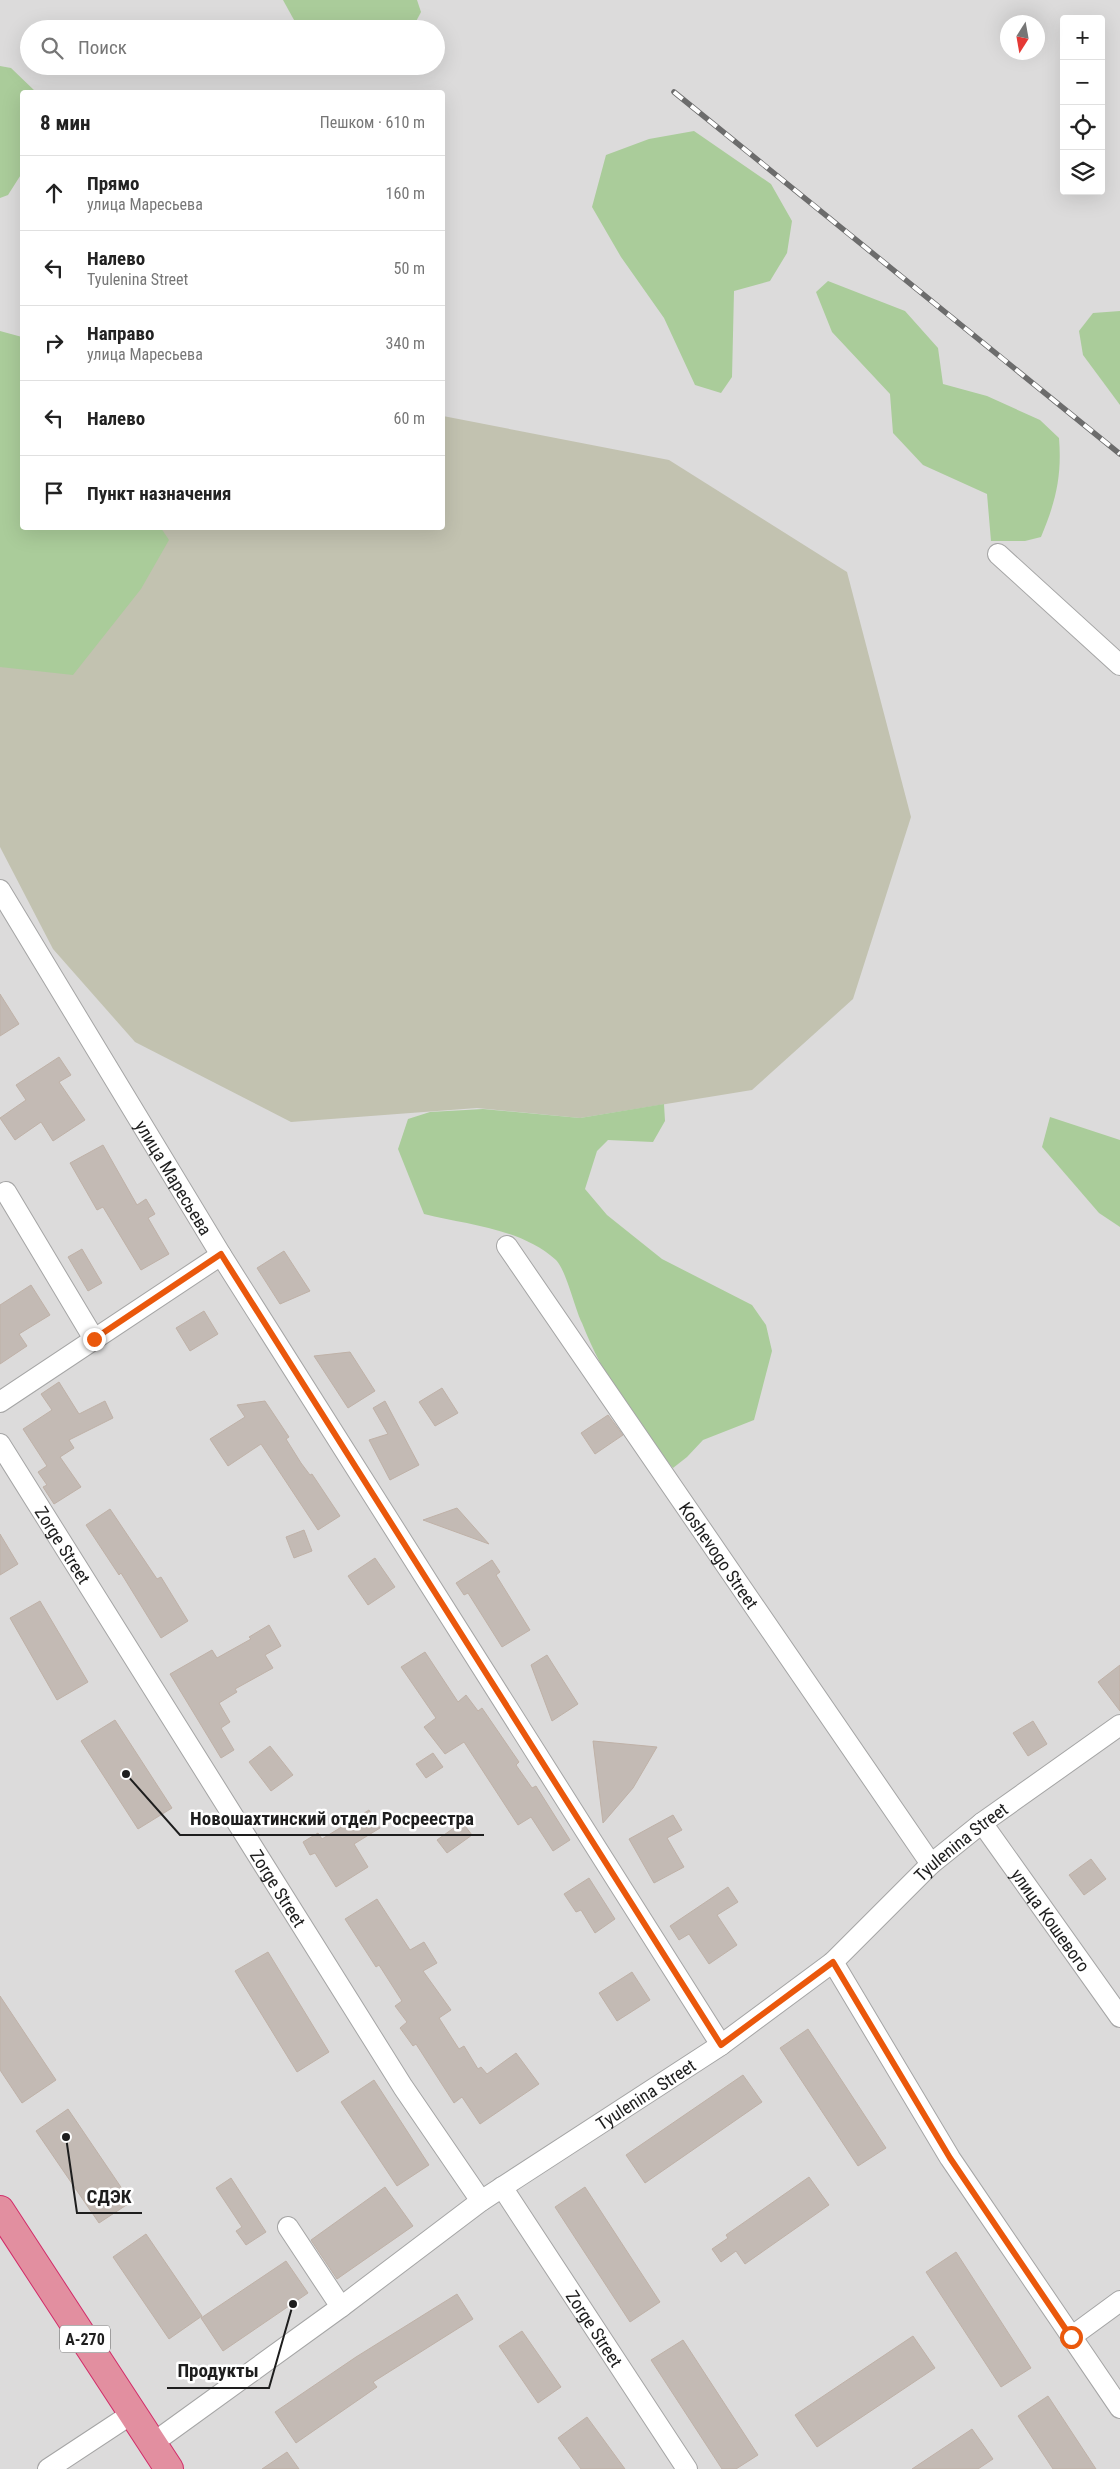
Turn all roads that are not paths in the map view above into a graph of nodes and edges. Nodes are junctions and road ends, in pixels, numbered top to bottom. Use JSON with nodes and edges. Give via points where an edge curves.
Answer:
{"nodes":[{"id":1,"x":998,"y":554,"type":"dead end"},
{"id":2,"x":1120,"y":665,"type":"edge"},
{"id":3,"x":0,"y":890,"type":"edge"},
{"id":4,"x":6,"y":1192,"type":"dead end"},
{"id":5,"x":507,"y":1246,"type":"dead end"},
{"id":6,"x":221,"y":1254,"type":"junction"},
{"id":7,"x":94,"y":1339,"type":"junction"},
{"id":8,"x":0,"y":1402,"type":"edge"},
{"id":9,"x":0,"y":1444,"type":"edge"},
{"id":10,"x":1120,"y":1725,"type":"edge"},
{"id":11,"x":982,"y":1823,"type":"junction"},
{"id":12,"x":931,"y":1864,"type":"junction"},
{"id":13,"x":833,"y":1962,"type":"junction"},
{"id":14,"x":1120,"y":2016,"type":"edge"},
{"id":15,"x":721,"y":2045,"type":"junction"},
{"id":16,"x":502,"y":2187,"type":"junction"},
{"id":17,"x":481,"y":2201,"type":"junction"},
{"id":18,"x":0,"y":2210,"type":"edge"},
{"id":19,"x":288,"y":2227,"type":"dead end"},
{"id":20,"x":1120,"y":2301,"type":"edge"},
{"id":21,"x":341,"y":2307,"type":"junction"},
{"id":22,"x":1071,"y":2337,"type":"junction"},
{"id":23,"x":1120,"y":2408,"type":"edge"},
{"id":24,"x":133,"y":2414,"type":"junction"},
{"id":25,"x":152,"y":2443,"type":"junction"},
{"id":26,"x":48,"y":2469,"type":"edge"},
{"id":27,"x":169,"y":2469,"type":"edge"},
{"id":28,"x":687,"y":2469,"type":"edge"}],
"edges":[{"from":1,"to":2,"type":"street"},
{"from":3,"to":6,"type":"street","name":"улица Маресьева"},
{"from":4,"to":7,"type":"street"},
{"from":5,"to":12,"type":"street","name":"Koshevogo Street"},
{"from":6,"to":7,"type":"street"},
{"from":6,"to":15,"type":"street","name":"улица Маресьева"},
{"from":7,"to":8,"type":"street"},
{"from":9,"to":17,"type":"street","name":"Zorge Street","via":[[398,2078]]},
{"from":10,"to":11,"type":"street","name":"Tyulenina Street"},
{"from":11,"to":12,"type":"street","name":"Tyulenina Street"},
{"from":11,"to":14,"type":"street","name":"улица Кошевого"},
{"from":12,"to":13,"type":"street","name":"Tyulenina Street"},
{"from":13,"to":15,"type":"street","name":"Tyulenina Street"},
{"from":13,"to":22,"type":"street","via":[[950,2158]]},
{"from":15,"to":16,"type":"street","name":"Tyulenina Street"},
{"from":16,"to":17,"type":"street","name":"Tyulenina Street"},
{"from":16,"to":28,"type":"street","name":"Zorge Street"},
{"from":17,"to":21,"type":"street","name":"Tyulenina Street"},
{"from":18,"to":24,"type":"highway","number":"А-270"},
{"from":19,"to":21,"type":"street"},
{"from":20,"to":22,"type":"street"},
{"from":21,"to":25,"type":"street","name":"Tyulenina Street"},
{"from":22,"to":23,"type":"street"},
{"from":24,"to":25,"type":"highway","number":"А-270"},
{"from":24,"to":26,"type":"street"},
{"from":25,"to":27,"type":"highway","number":"А-270"}]}
